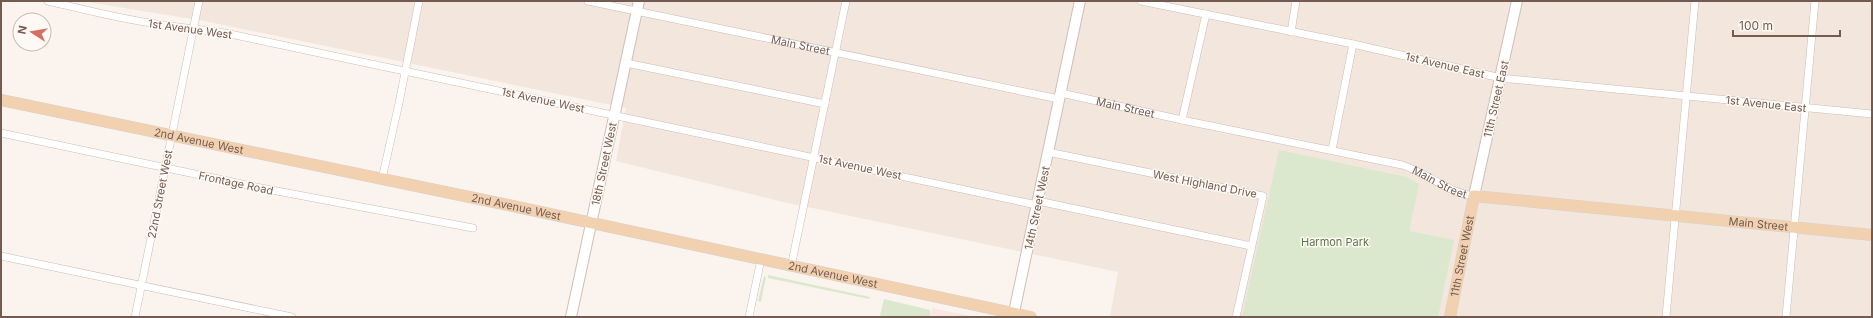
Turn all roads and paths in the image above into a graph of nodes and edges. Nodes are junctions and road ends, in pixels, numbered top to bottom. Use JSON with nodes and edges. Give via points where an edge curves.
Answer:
{"nodes":[{"id":1,"x":48,"y":1,"type":"edge"},
{"id":2,"x":199,"y":1,"type":"edge"},
{"id":3,"x":419,"y":1,"type":"edge"},
{"id":4,"x":588,"y":1,"type":"edge"},
{"id":5,"x":639,"y":1,"type":"edge"},
{"id":6,"x":846,"y":1,"type":"edge"},
{"id":7,"x":1080,"y":1,"type":"edge"},
{"id":8,"x":1141,"y":1,"type":"edge"},
{"id":9,"x":1296,"y":1,"type":"edge"},
{"id":10,"x":1517,"y":1,"type":"edge"},
{"id":11,"x":1695,"y":1,"type":"edge"},
{"id":12,"x":1815,"y":1,"type":"edge"},
{"id":13,"x":637,"y":11,"type":"junction"},
{"id":14,"x":1206,"y":14,"type":"junction"},
{"id":15,"x":194,"y":28,"type":"junction"},
{"id":16,"x":1291,"y":32,"type":"junction"},
{"id":17,"x":1353,"y":44,"type":"junction"},
{"id":18,"x":835,"y":53,"type":"junction"},
{"id":19,"x":626,"y":63,"type":"junction"},
{"id":20,"x":405,"y":71,"type":"junction"},
{"id":21,"x":1502,"y":78,"type":"junction"},
{"id":22,"x":1060,"y":96,"type":"junction"},
{"id":23,"x":1686,"y":96,"type":"junction"},
{"id":24,"x":1,"y":100,"type":"edge"},
{"id":25,"x":824,"y":104,"type":"junction"},
{"id":26,"x":1805,"y":108,"type":"junction"},
{"id":27,"x":1872,"y":114,"type":"edge"},
{"id":28,"x":615,"y":115,"type":"junction"},
{"id":29,"x":1182,"y":120,"type":"junction"},
{"id":30,"x":1,"y":133,"type":"edge"},
{"id":31,"x":172,"y":135,"type":"junction"},
{"id":32,"x":1332,"y":150,"type":"junction"},
{"id":33,"x":1048,"y":152,"type":"junction"},
{"id":34,"x":814,"y":158,"type":"junction"},
{"id":35,"x":166,"y":168,"type":"junction"},
{"id":36,"x":382,"y":179,"type":"junction"},
{"id":37,"x":1474,"y":196,"type":"junction"},
{"id":38,"x":1038,"y":203,"type":"junction"},
{"id":39,"x":1675,"y":216,"type":"junction"},
{"id":40,"x":592,"y":223,"type":"junction"},
{"id":41,"x":473,"y":228,"type":"dead end"},
{"id":42,"x":1794,"y":228,"type":"junction"},
{"id":43,"x":1872,"y":236,"type":"edge"},
{"id":44,"x":1251,"y":246,"type":"junction"},
{"id":45,"x":1,"y":256,"type":"edge"},
{"id":46,"x":761,"y":259,"type":"junction"},
{"id":47,"x":790,"y":267,"type":"junction"},
{"id":48,"x":142,"y":286,"type":"junction"},
{"id":49,"x":1013,"y":315,"type":"edge"},
{"id":50,"x":135,"y":317,"type":"edge"},
{"id":51,"x":292,"y":317,"type":"edge"},
{"id":52,"x":571,"y":317,"type":"edge"},
{"id":53,"x":749,"y":317,"type":"edge"},
{"id":54,"x":1030,"y":317,"type":"edge"},
{"id":55,"x":1236,"y":317,"type":"edge"},
{"id":56,"x":1450,"y":317,"type":"edge"},
{"id":57,"x":1455,"y":317,"type":"edge"},
{"id":58,"x":1666,"y":317,"type":"edge"},
{"id":59,"x":1786,"y":317,"type":"edge"}],
"edges":[{"from":1,"to":15,"type":"street","name":"1st Avenue West","via":[[149,23]]},
{"from":2,"to":15,"type":"street","name":"22nd Street West"},
{"from":3,"to":20,"type":"street"},
{"from":4,"to":13,"type":"street","name":"Main Street"},
{"from":5,"to":13,"type":"street","name":"18th Street West"},
{"from":6,"to":18,"type":"street"},
{"from":7,"to":22,"type":"street","name":"14th Street West"},
{"from":8,"to":14,"type":"street","name":"1st Avenue East"},
{"from":9,"to":16,"type":"street"},
{"from":10,"to":21,"type":"street","name":"11th Street East"},
{"from":11,"to":23,"type":"street"},
{"from":12,"to":26,"type":"street"},
{"from":13,"to":18,"type":"street","name":"Main Street"},
{"from":13,"to":19,"type":"street","name":"18th Street West"},
{"from":14,"to":16,"type":"street","name":"1st Avenue East"},
{"from":14,"to":29,"type":"street"},
{"from":15,"to":20,"type":"street","name":"1st Avenue West"},
{"from":15,"to":31,"type":"street","name":"22nd Street West"},
{"from":16,"to":17,"type":"street","name":"1st Avenue East"},
{"from":17,"to":21,"type":"street","name":"1st Avenue East"},
{"from":17,"to":32,"type":"street"},
{"from":18,"to":22,"type":"street","name":"Main Street"},
{"from":18,"to":25,"type":"street"},
{"from":19,"to":25,"type":"street"},
{"from":19,"to":28,"type":"street","name":"18th Street West"},
{"from":20,"to":28,"type":"street","name":"1st Avenue West"},
{"from":20,"to":36,"type":"street"},
{"from":21,"to":23,"type":"street","name":"1st Avenue East"},
{"from":21,"to":37,"type":"street","name":"11th Street East"},
{"from":22,"to":29,"type":"street","name":"Main Street"},
{"from":22,"to":33,"type":"street","name":"14th Street West"},
{"from":23,"to":26,"type":"street","name":"1st Avenue East"},
{"from":23,"to":39,"type":"street"},
{"from":24,"to":31,"type":"main road","name":"2nd Avenue West"},
{"from":25,"to":34,"type":"street"},
{"from":26,"to":27,"type":"street","name":"1st Avenue East"},
{"from":26,"to":42,"type":"street"},
{"from":28,"to":34,"type":"street","name":"1st Avenue West"},
{"from":28,"to":40,"type":"street","name":"18th Street West"},
{"from":29,"to":32,"type":"street","name":"Main Street"},
{"from":30,"to":35,"type":"street","name":"Frontage Road"},
{"from":31,"to":35,"type":"street","name":"22nd Street West"},
{"from":31,"to":36,"type":"main road","name":"2nd Avenue West"},
{"from":32,"to":37,"type":"street","name":"Main Street","via":[[1415,169],[1460,195]]},
{"from":33,"to":38,"type":"street","name":"14th Street West"},
{"from":33,"to":44,"type":"street","name":"West Highland Drive","via":[[1263,196]]},
{"from":34,"to":38,"type":"street","name":"1st Avenue West"},
{"from":34,"to":47,"type":"street"},
{"from":35,"to":41,"type":"street","name":"Frontage Road"},
{"from":35,"to":48,"type":"street","name":"22nd Street West"},
{"from":36,"to":40,"type":"main road","name":"2nd Avenue West"},
{"from":37,"to":39,"type":"main road","name":"Main Street"},
{"from":37,"to":56,"type":"main road","name":"11th Street West"},
{"from":38,"to":44,"type":"street","name":"1st Avenue West"},
{"from":38,"to":49,"type":"street","name":"14th Street West"},
{"from":39,"to":42,"type":"main road","name":"Main Street"},
{"from":39,"to":58,"type":"street"},
{"from":40,"to":46,"type":"main road","name":"2nd Avenue West"},
{"from":40,"to":52,"type":"street","name":"18th Street West"},
{"from":42,"to":43,"type":"main road","name":"Main Street"},
{"from":42,"to":59,"type":"street"},
{"from":44,"to":55,"type":"street","name":"West Highland Drive"},
{"from":45,"to":48,"type":"street"},
{"from":46,"to":47,"type":"main road","name":"2nd Avenue West"},
{"from":46,"to":53,"type":"street"},
{"from":47,"to":49,"type":"main road","name":"2nd Avenue West"},
{"from":48,"to":50,"type":"street","name":"22nd Street West"},
{"from":48,"to":51,"type":"street"},
{"from":49,"to":54,"type":"main road","name":"2nd Avenue West"},
{"from":56,"to":57,"type":"street"}]}
